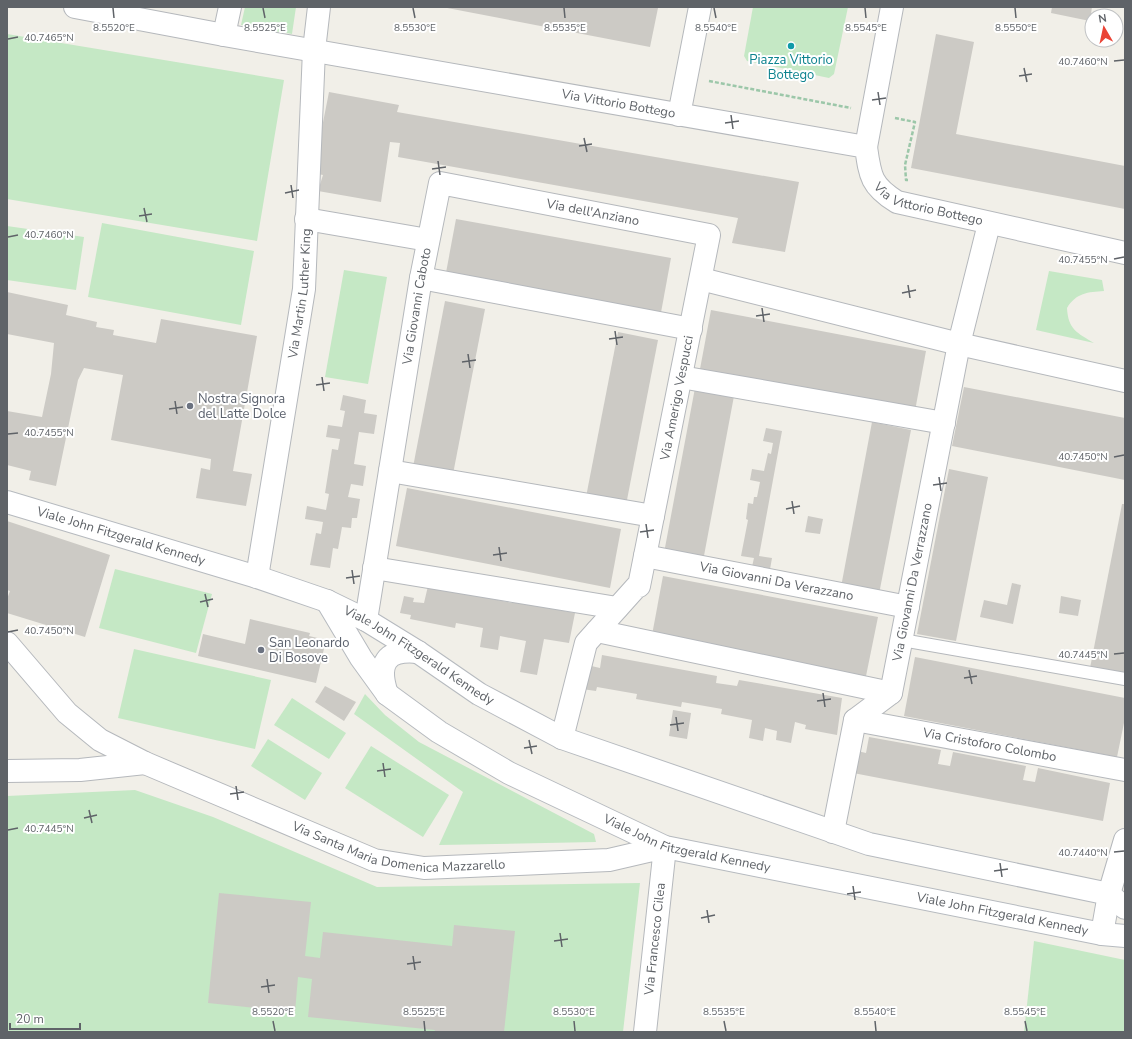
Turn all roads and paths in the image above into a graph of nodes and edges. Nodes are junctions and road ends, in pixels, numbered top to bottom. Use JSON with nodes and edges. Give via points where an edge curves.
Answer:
{"nodes":[{"id":1,"x":75,"y":7,"type":"edge"},
{"id":2,"x":230,"y":7,"type":"edge"},
{"id":3,"x":319,"y":7,"type":"edge"},
{"id":4,"x":700,"y":7,"type":"edge"},
{"id":5,"x":892,"y":7,"type":"edge"},
{"id":6,"x":224,"y":35,"type":"junction"},
{"id":7,"x":314,"y":50,"type":"junction"},
{"id":8,"x":679,"y":115,"type":"junction"},
{"id":9,"x":866,"y":147,"type":"junction"},
{"id":10,"x":306,"y":218,"type":"junction"},
{"id":11,"x":989,"y":224,"type":"junction"},
{"id":12,"x":428,"y":240,"type":"junction"},
{"id":13,"x":1125,"y":253,"type":"edge"},
{"id":14,"x":421,"y":278,"type":"junction"},
{"id":15,"x":701,"y":279,"type":"junction"},
{"id":16,"x":691,"y":329,"type":"junction"},
{"id":17,"x":959,"y":344,"type":"junction"},
{"id":18,"x":681,"y":377,"type":"junction"},
{"id":19,"x":1125,"y":381,"type":"edge"},
{"id":20,"x":944,"y":423,"type":"junction"},
{"id":21,"x":390,"y":471,"type":"junction"},
{"id":22,"x":7,"y":502,"type":"edge"},
{"id":23,"x":653,"y":516,"type":"junction"},
{"id":24,"x":645,"y":556,"type":"junction"},
{"id":25,"x":374,"y":568,"type":"junction"},
{"id":26,"x":257,"y":578,"type":"junction"},
{"id":27,"x":327,"y":601,"type":"junction"},
{"id":28,"x":908,"y":607,"type":"junction"},
{"id":29,"x":617,"y":608,"type":"junction"},
{"id":30,"x":366,"y":620,"type":"junction"},
{"id":31,"x":597,"y":631,"type":"junction"},
{"id":32,"x":902,"y":640,"type":"junction"},
{"id":33,"x":7,"y":643,"type":"edge"},
{"id":34,"x":418,"y":652,"type":"junction"},
{"id":35,"x":361,"y":658,"type":"junction"},
{"id":36,"x":1125,"y":679,"type":"edge"},
{"id":37,"x":892,"y":693,"type":"junction"},
{"id":38,"x":387,"y":694,"type":"junction"},
{"id":39,"x":855,"y":720,"type":"junction"},
{"id":40,"x":562,"y":738,"type":"junction"},
{"id":41,"x":145,"y":763,"type":"junction"},
{"id":42,"x":1125,"y":770,"type":"edge"},
{"id":43,"x":7,"y":771,"type":"edge"},
{"id":44,"x":834,"y":832,"type":"junction"},
{"id":45,"x":1125,"y":840,"type":"edge"},
{"id":46,"x":665,"y":846,"type":"junction"},
{"id":47,"x":1117,"y":901,"type":"edge"},
{"id":48,"x":1102,"y":934,"type":"junction"},
{"id":49,"x":1125,"y":936,"type":"edge"},
{"id":50,"x":645,"y":1032,"type":"edge"}],
"edges":[{"from":1,"to":6,"type":"street","name":"Via Vittorio Bottego"},
{"from":2,"to":6,"type":"street"},
{"from":3,"to":7,"type":"street","name":"Via Martin Luther King"},
{"from":4,"to":8,"type":"street"},
{"from":5,"to":9,"type":"street"},
{"from":6,"to":7,"type":"street","name":"Via Vittorio Bottego"},
{"from":7,"to":8,"type":"street","name":"Via Vittorio Bottego"},
{"from":7,"to":10,"type":"street","name":"Via Martin Luther King"},
{"from":8,"to":9,"type":"street","name":"Via Vittorio Bottego"},
{"from":9,"to":11,"type":"street","name":"Via Vittorio Bottego","via":[[868,168],[874,183],[885,195],[897,202]]},
{"from":10,"to":12,"type":"street","name":"Via Giovanni Caboto"},
{"from":10,"to":26,"type":"street","name":"Via Martin Luther King","via":[[304,288]]},
{"from":11,"to":13,"type":"street","name":"Via Vittorio Bottego"},
{"from":11,"to":17,"type":"street","name":"Via Giovanni Da Verrazzano"},
{"from":12,"to":14,"type":"street","name":"Via Giovanni Caboto"},
{"from":12,"to":15,"type":"street","name":"Via dell'Anziano","via":[[440,183],[709,235]]},
{"from":14,"to":16,"type":"street","name":"Via Amerigo Vespucci"},
{"from":14,"to":21,"type":"street","name":"Via Giovanni Caboto"},
{"from":15,"to":16,"type":"street","name":"Via dell'Anziano"},
{"from":15,"to":17,"type":"street"},
{"from":16,"to":18,"type":"street","name":"Via Amerigo Vespucci"},
{"from":17,"to":19,"type":"street"},
{"from":17,"to":20,"type":"street","name":"Via Giovanni Da Verrazzano"},
{"from":18,"to":20,"type":"street"},
{"from":18,"to":23,"type":"street","name":"Via Amerigo Vespucci"},
{"from":20,"to":28,"type":"street","name":"Via Giovanni Da Verrazzano"},
{"from":21,"to":23,"type":"street"},
{"from":21,"to":25,"type":"street","name":"Via Giovanni Caboto"},
{"from":22,"to":26,"type":"street","name":"Viale John Fitzgerald Kennedy"},
{"from":23,"to":24,"type":"street","name":"Via Amerigo Vespucci"},
{"from":24,"to":28,"type":"street","name":"Via Giovanni Da Verazzano"},
{"from":24,"to":29,"type":"street","name":"Via Amerigo Vespucci","via":[[639,586]]},
{"from":25,"to":29,"type":"street"},
{"from":25,"to":30,"type":"street","name":"Via Giovanni Caboto"},
{"from":26,"to":27,"type":"street","name":"Viale John Fitzgerald Kennedy"},
{"from":27,"to":30,"type":"street","name":"Viale John Fitzgerald Kennedy"},
{"from":27,"to":35,"type":"street","name":"Viale John Fitzgerald Kennedy"},
{"from":28,"to":32,"type":"street","name":"Via Giovanni Da Verrazzano"},
{"from":29,"to":31,"type":"street","name":"Via Amerigo Vespucci"},
{"from":30,"to":34,"type":"street","name":"Viale John Fitzgerald Kennedy"},
{"from":30,"to":35,"type":"street","name":"Via Giovanni Caboto"},
{"from":31,"to":37,"type":"street"},
{"from":31,"to":40,"type":"street","name":"Via Amerigo Vespucci","via":[[586,643]]},
{"from":32,"to":36,"type":"lane"},
{"from":32,"to":37,"type":"street","name":"Via Giovanni Da Verrazzano"},
{"from":33,"to":41,"type":"street","name":"Via Santa Maria Domenica Mazzarello","via":[[67,713],[100,740]]},
{"from":34,"to":38,"type":"street","via":[[403,650],[392,654],[386,662],[382,672]]},
{"from":34,"to":40,"type":"street","name":"Viale John Fitzgerald Kennedy","via":[[480,694]]},
{"from":35,"to":38,"type":"street","name":"Viale John Fitzgerald Kennedy"},
{"from":37,"to":39,"type":"street"},
{"from":38,"to":46,"type":"street","name":"Viale John Fitzgerald Kennedy","via":[[439,732],[508,773]]},
{"from":39,"to":42,"type":"street","name":"Via Cristoforo Colombo"},
{"from":39,"to":44,"type":"street"},
{"from":40,"to":44,"type":"street","name":"Viale John Fitzgerald Kennedy"},
{"from":41,"to":43,"type":"street","via":[[80,770]]},
{"from":41,"to":46,"type":"street","name":"Via Santa Maria Domenica Mazzarello","via":[[374,860],[424,868],[609,860]]},
{"from":44,"to":47,"type":"street","name":"Viale John Fitzgerald Kennedy","via":[[869,844]]},
{"from":45,"to":47,"type":"street"},
{"from":46,"to":48,"type":"street","name":"Viale John Fitzgerald Kennedy"},
{"from":46,"to":50,"type":"street","name":"Via Francesco Cilea"},
{"from":47,"to":48,"type":"street"},
{"from":48,"to":49,"type":"street","name":"Viale John Fitzgerald Kennedy"}]}
